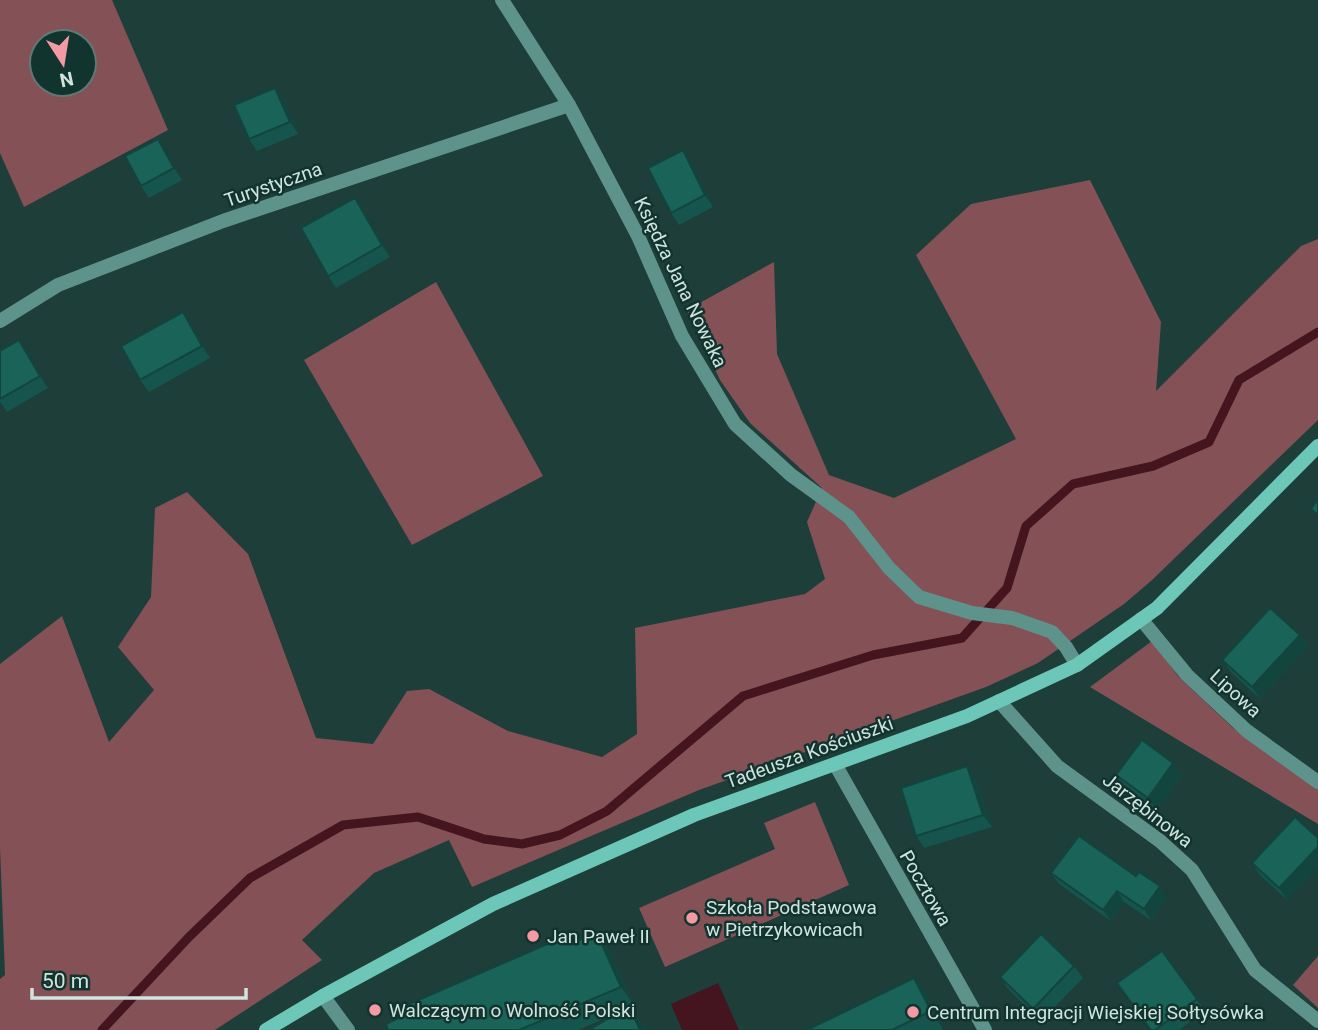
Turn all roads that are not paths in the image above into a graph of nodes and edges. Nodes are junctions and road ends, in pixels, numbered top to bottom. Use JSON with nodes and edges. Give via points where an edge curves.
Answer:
{"nodes":[{"id":1,"x":502,"y":0,"type":"edge"},
{"id":2,"x":569,"y":105,"type":"junction"},
{"id":3,"x":0,"y":321,"type":"edge"},
{"id":4,"x":1318,"y":446,"type":"edge"},
{"id":5,"x":1141,"y":619,"type":"junction"},
{"id":6,"x":1077,"y":665,"type":"junction"},
{"id":7,"x":999,"y":701,"type":"junction"},
{"id":8,"x":835,"y":764,"type":"junction"},
{"id":9,"x":1318,"y":782,"type":"edge"},
{"id":10,"x":323,"y":996,"type":"junction"},
{"id":11,"x":1318,"y":1021,"type":"edge"},
{"id":12,"x":266,"y":1030,"type":"edge"},
{"id":13,"x":348,"y":1030,"type":"edge"},
{"id":14,"x":985,"y":1030,"type":"edge"}],
"edges":[{"from":1,"to":2,"type":"street","name":"Księdza Jana Nowaka"},
{"from":2,"to":3,"type":"street","name":"Turystyczna","via":[[223,221],[58,285]]},
{"from":2,"to":6,"type":"street","name":"Księdza Jana Nowaka","via":[[638,236],[682,336],[735,424],[791,475],[849,517],[919,597],[1052,632]]},
{"from":4,"to":5,"type":"street","name":"Tadeusza Kościuszki"},
{"from":5,"to":6,"type":"street","name":"Tadeusza Kościuszki"},
{"from":5,"to":9,"type":"street","name":"Lipowa","via":[[1187,675],[1247,731]]},
{"from":6,"to":7,"type":"street","name":"Tadeusza Kościuszki"},
{"from":7,"to":8,"type":"street","name":"Tadeusza Kościuszki"},
{"from":7,"to":11,"type":"street","name":"Jarzębinowa","via":[[1057,766],[1192,870],[1255,971]]},
{"from":8,"to":10,"type":"street","name":"Tadeusza Kościuszki","via":[[694,815],[493,904]]},
{"from":8,"to":14,"type":"street","name":"Pocztowa"},
{"from":10,"to":12,"type":"street","name":"Tadeusza Kościuszki"},
{"from":10,"to":13,"type":"street"}]}
